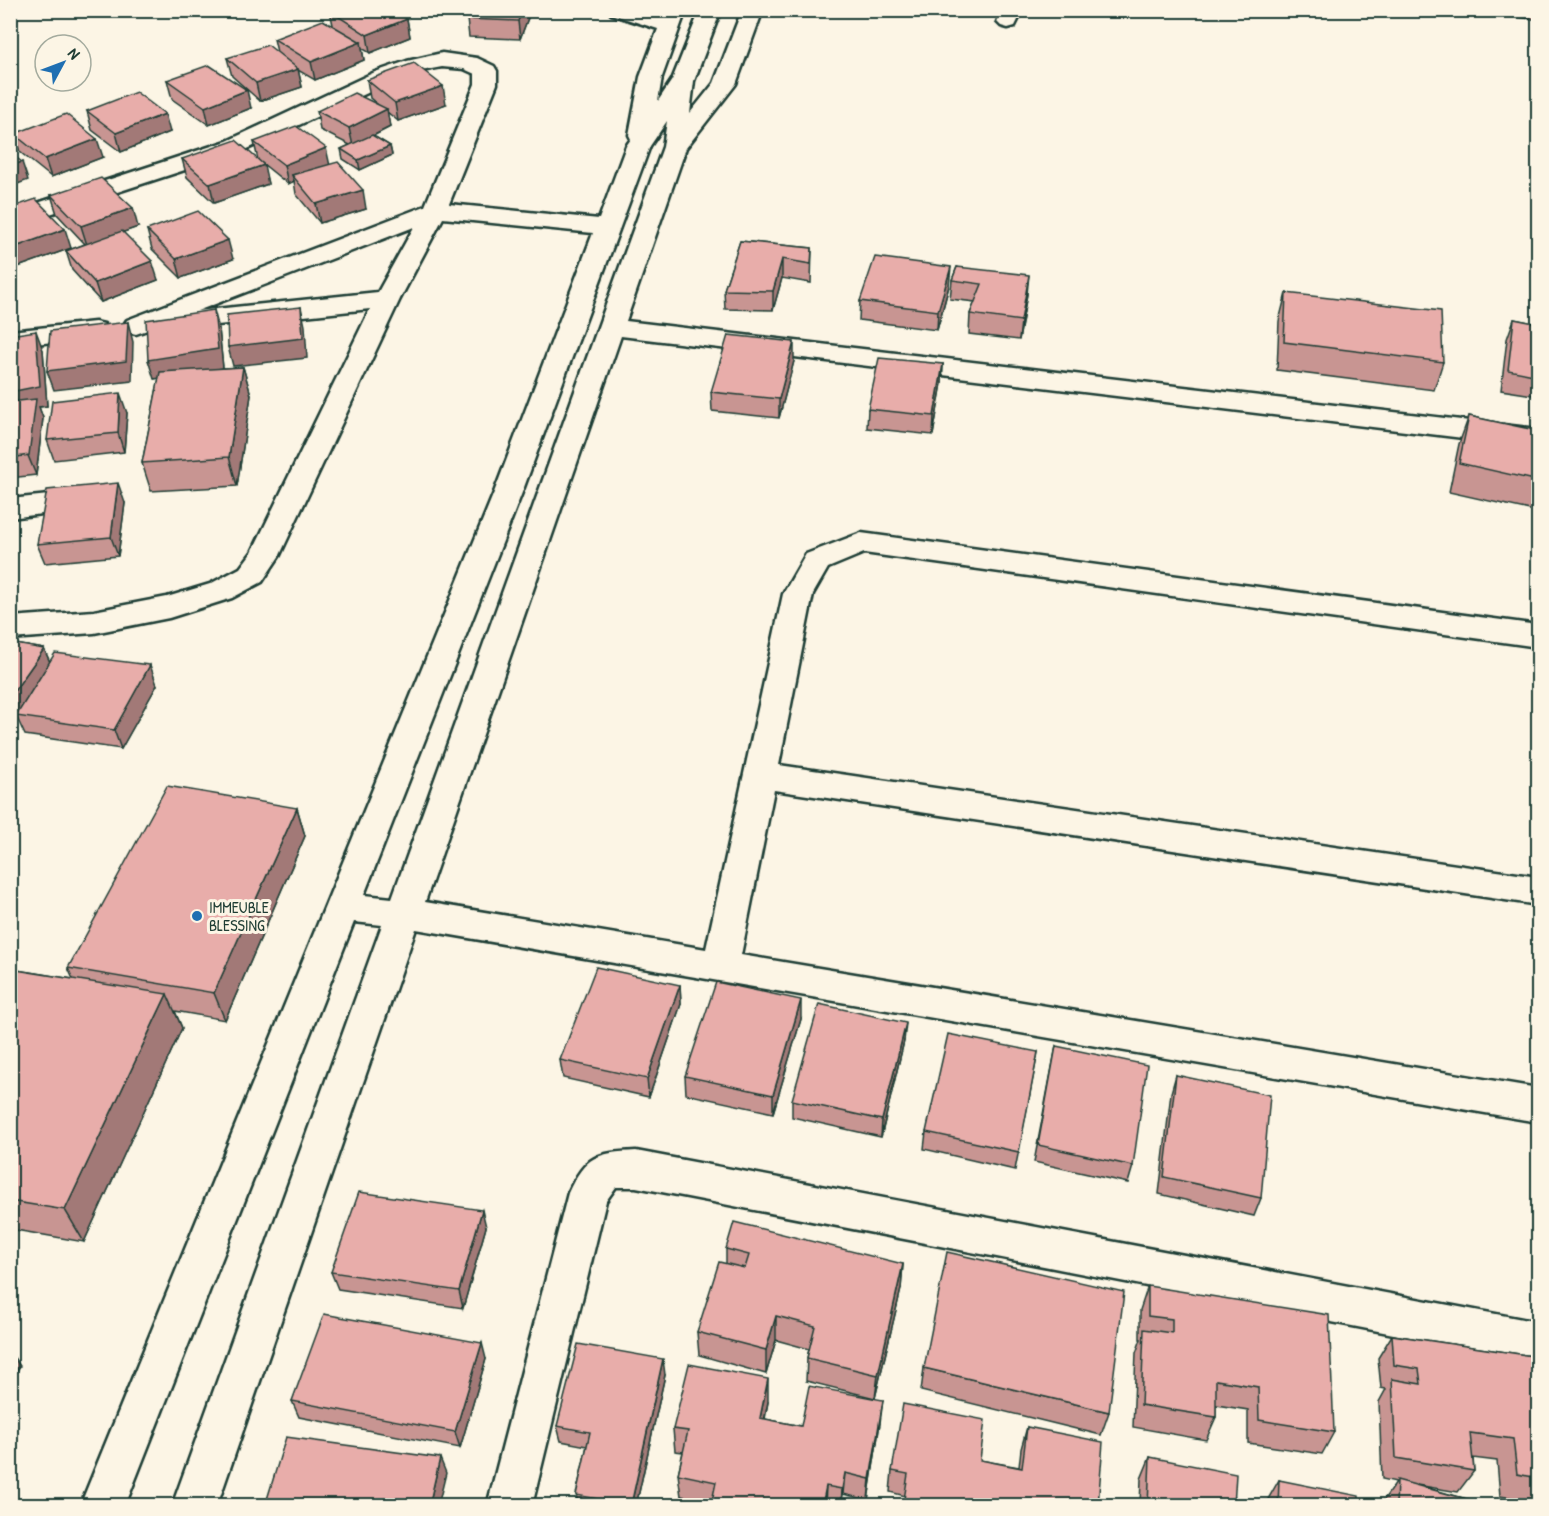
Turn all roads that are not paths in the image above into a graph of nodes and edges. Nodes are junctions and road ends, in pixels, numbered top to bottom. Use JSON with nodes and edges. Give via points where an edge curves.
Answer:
{"nodes":[{"id":1,"x":618,"y":10,"type":"edge"},
{"id":2,"x":711,"y":10,"type":"edge"},
{"id":3,"x":753,"y":10,"type":"edge"},
{"id":4,"x":661,"y":17,"type":"edge"},
{"id":5,"x":683,"y":81,"type":"junction"},
{"id":6,"x":638,"y":146,"type":"junction"},
{"id":7,"x":675,"y":147,"type":"junction"},
{"id":8,"x":435,"y":210,"type":"junction"},
{"id":9,"x":10,"y":220,"type":"edge"},
{"id":10,"x":609,"y":227,"type":"junction"},
{"id":11,"x":387,"y":299,"type":"junction"},
{"id":12,"x":136,"y":326,"type":"junction"},
{"id":13,"x":610,"y":327,"type":"junction"},
{"id":14,"x":10,"y":339,"type":"edge"},
{"id":15,"x":1539,"y":438,"type":"edge"},
{"id":16,"x":88,"y":500,"type":"edge"},
{"id":17,"x":10,"y":509,"type":"edge"},
{"id":18,"x":10,"y":628,"type":"edge"},
{"id":19,"x":1539,"y":636,"type":"edge"},
{"id":20,"x":760,"y":775,"type":"junction"},
{"id":21,"x":1539,"y":891,"type":"edge"},
{"id":22,"x":341,"y":907,"type":"junction"},
{"id":23,"x":404,"y":913,"type":"junction"},
{"id":24,"x":720,"y":967,"type":"junction"},
{"id":25,"x":1539,"y":1106,"type":"edge"},
{"id":26,"x":1539,"y":1342,"type":"edge"},
{"id":27,"x":102,"y":1506,"type":"edge"},
{"id":28,"x":194,"y":1506,"type":"edge"},
{"id":29,"x":509,"y":1506,"type":"edge"}],
"edges":[{"from":1,"to":4,"type":"street"},
{"from":2,"to":5,"type":"street"},
{"from":3,"to":7,"type":"street","via":[[725,84]]},
{"from":4,"to":6,"type":"street"},
{"from":5,"to":6,"type":"street"},
{"from":5,"to":7,"type":"street"},
{"from":6,"to":10,"type":"street"},
{"from":7,"to":13,"type":"street"},
{"from":8,"to":9,"type":"street","via":[[486,84],[486,71],[469,63],[442,60],[415,66],[235,146]]},
{"from":8,"to":10,"type":"street"},
{"from":8,"to":11,"type":"street"},
{"from":8,"to":12,"type":"street"},
{"from":10,"to":22,"type":"street","via":[[509,490]]},
{"from":11,"to":12,"type":"street"},
{"from":11,"to":18,"type":"street","via":[[265,555],[251,575],[221,591],[169,608],[94,622]]},
{"from":12,"to":14,"type":"street"},
{"from":13,"to":15,"type":"street"},
{"from":13,"to":23,"type":"street"},
{"from":16,"to":17,"type":"street"},
{"from":19,"to":20,"type":"street","via":[[861,543],[816,561],[798,594]]},
{"from":20,"to":21,"type":"street"},
{"from":20,"to":24,"type":"street"},
{"from":22,"to":23,"type":"street"},
{"from":22,"to":27,"type":"street"},
{"from":23,"to":24,"type":"street"},
{"from":23,"to":28,"type":"street"},
{"from":24,"to":25,"type":"street"},
{"from":26,"to":29,"type":"street","via":[[636,1169],[606,1170],[588,1193]]}]}
